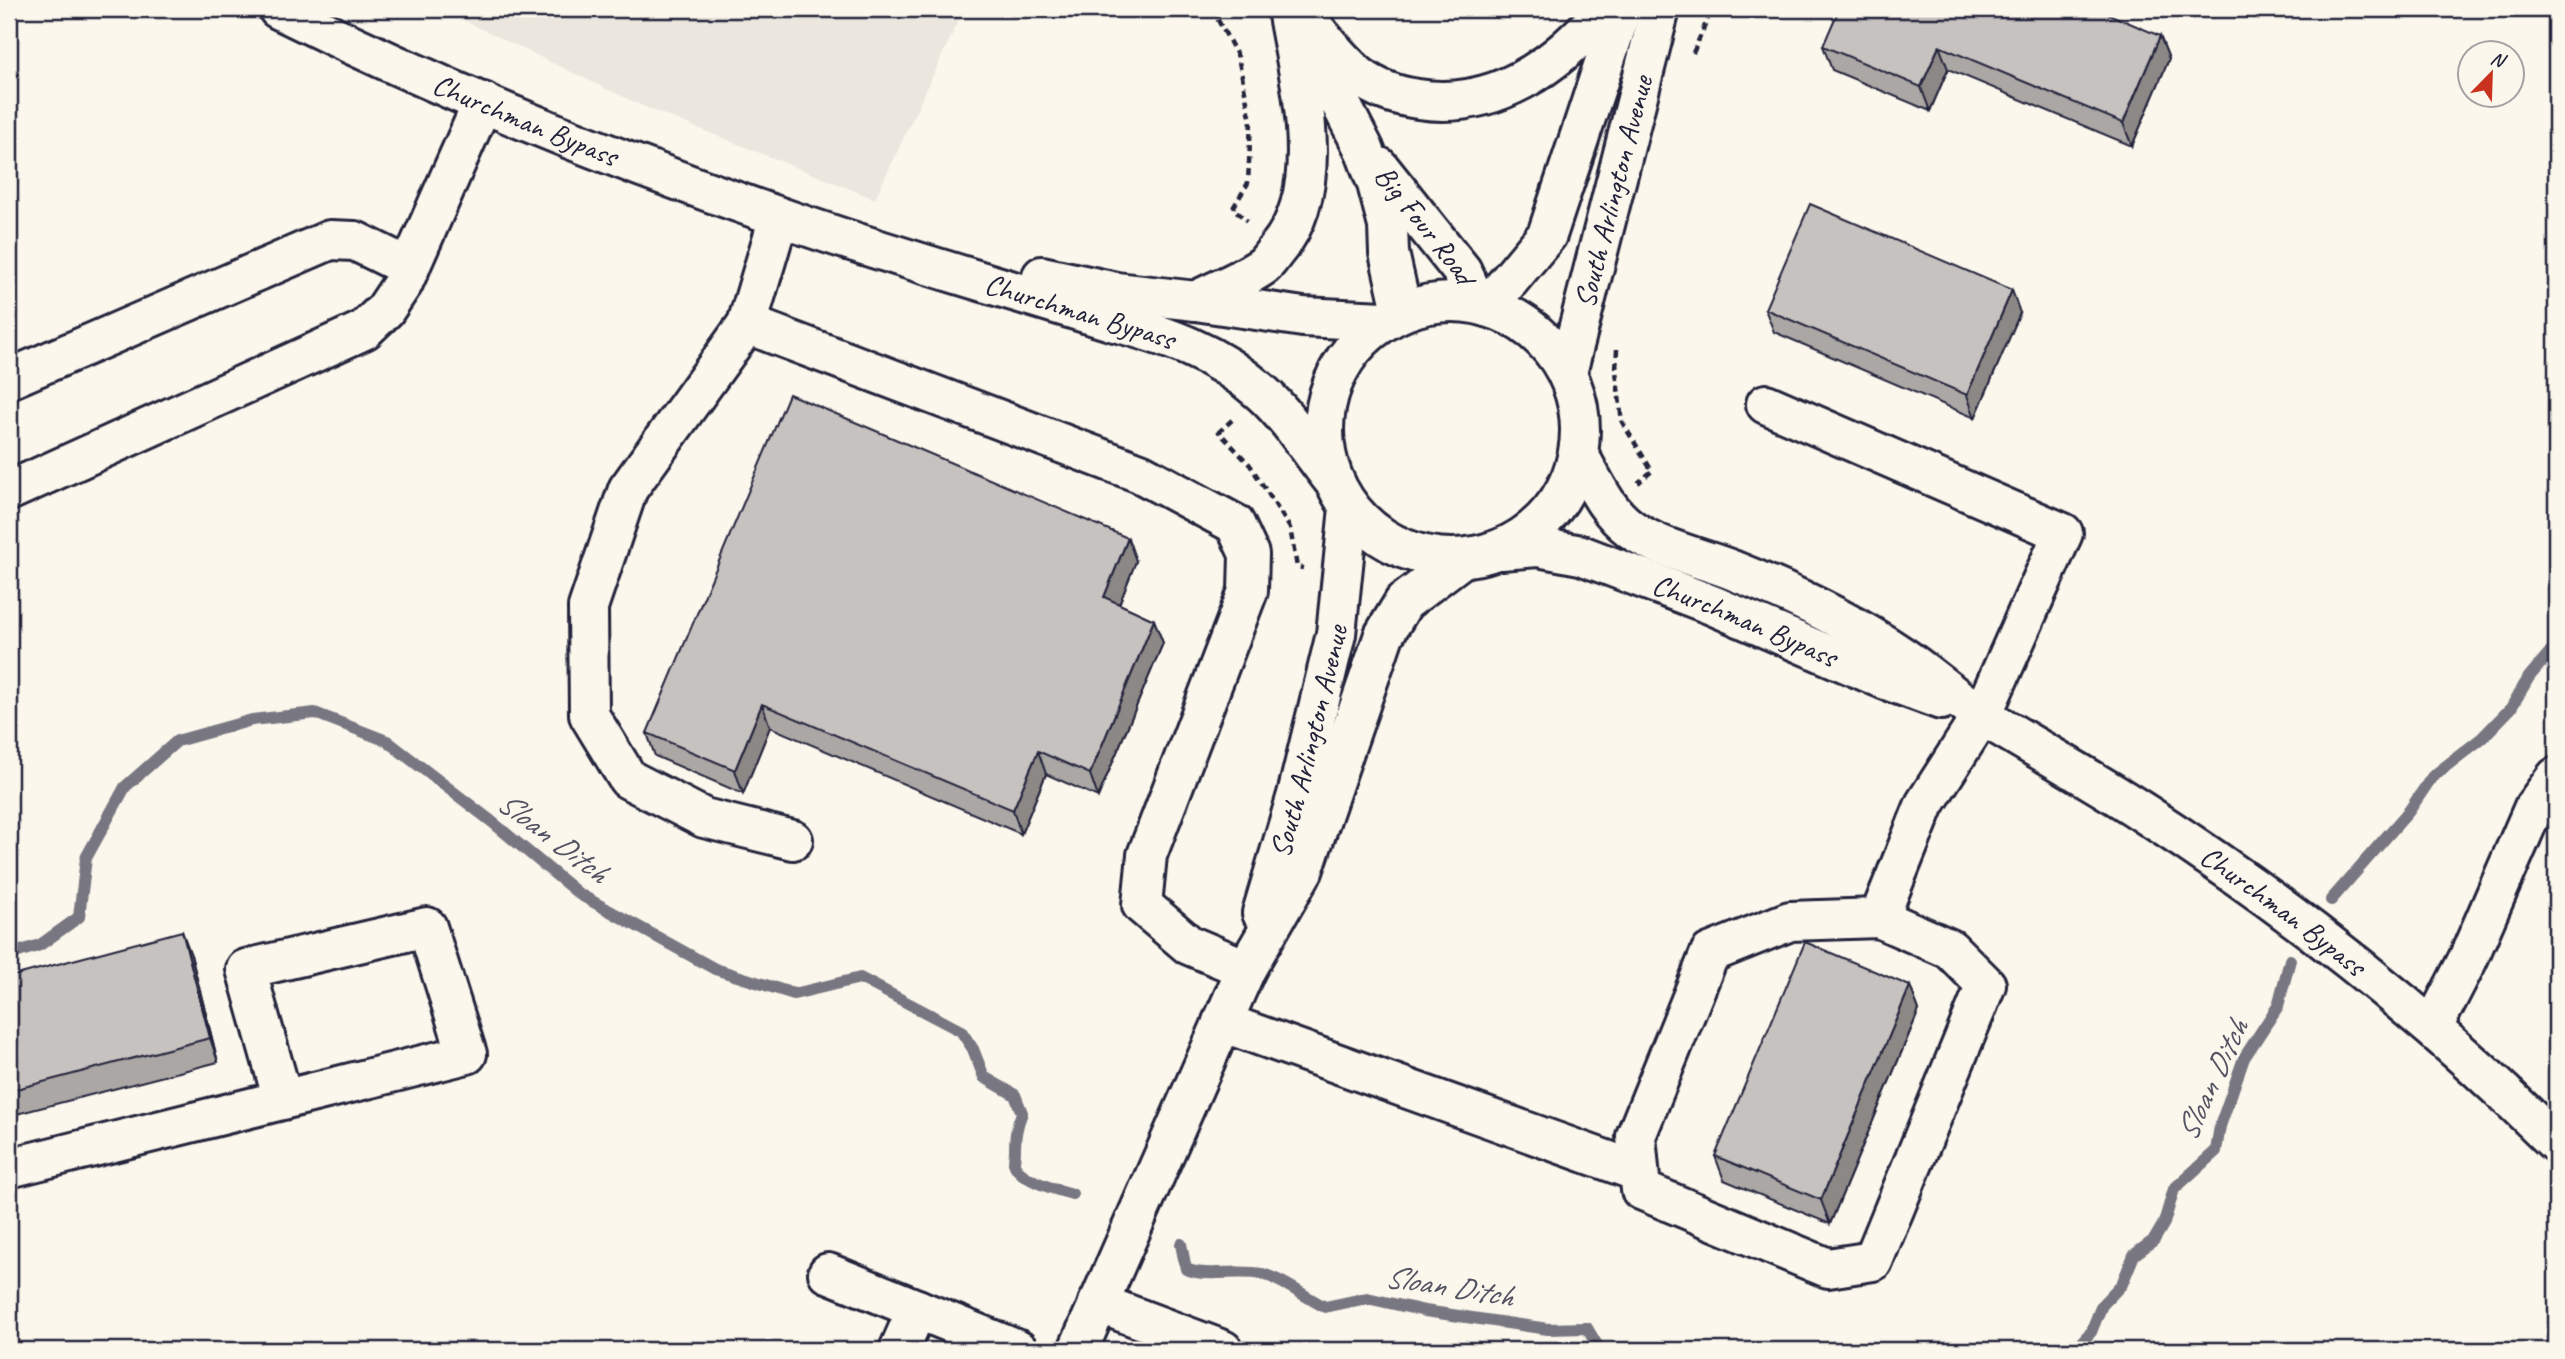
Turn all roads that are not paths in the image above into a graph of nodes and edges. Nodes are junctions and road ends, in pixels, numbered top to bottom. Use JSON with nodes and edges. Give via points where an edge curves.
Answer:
{"nodes":[{"id":1,"x":278,"y":9,"type":"edge"},
{"id":2,"x":1290,"y":9,"type":"edge"},
{"id":3,"x":1298,"y":9,"type":"edge"},
{"id":4,"x":1605,"y":9,"type":"edge"},
{"id":5,"x":1622,"y":9,"type":"edge"},
{"id":6,"x":1660,"y":9,"type":"edge"},
{"id":7,"x":483,"y":102,"type":"junction"},
{"id":8,"x":1364,"y":149,"type":"junction"},
{"id":9,"x":779,"y":217,"type":"junction"},
{"id":10,"x":410,"y":268,"type":"junction"},
{"id":11,"x":1196,"y":301,"type":"junction"},
{"id":12,"x":1482,"y":305,"type":"junction"},
{"id":13,"x":1393,"y":316,"type":"junction"},
{"id":14,"x":747,"y":324,"type":"junction"},
{"id":15,"x":1567,"y":373,"type":"junction"},
{"id":16,"x":9,"y":379,"type":"edge"},
{"id":17,"x":1766,"y":404,"type":"dead end"},
{"id":18,"x":1579,"y":456,"type":"junction"},
{"id":19,"x":9,"y":491,"type":"edge"},
{"id":20,"x":1341,"y":494,"type":"junction"},
{"id":21,"x":1501,"y":550,"type":"junction"},
{"id":22,"x":1461,"y":559,"type":"junction"},
{"id":23,"x":1982,"y":715,"type":"junction"},
{"id":24,"x":2556,"y":777,"type":"edge"},
{"id":25,"x":793,"y":840,"type":"dead end"},
{"id":26,"x":1879,"y":919,"type":"junction"},
{"id":27,"x":1245,"y":969,"type":"junction"},
{"id":28,"x":1222,"y":1022,"type":"junction"},
{"id":29,"x":2433,"y":1027,"type":"junction"},
{"id":30,"x":283,"y":1100,"type":"junction"},
{"id":31,"x":2556,"y":1143,"type":"edge"},
{"id":32,"x":9,"y":1168,"type":"edge"},
{"id":33,"x":1639,"y":1172,"type":"junction"},
{"id":34,"x":828,"y":1273,"type":"dead end"},
{"id":35,"x":1098,"y":1303,"type":"junction"},
{"id":36,"x":916,"y":1309,"type":"junction"},
{"id":37,"x":900,"y":1350,"type":"edge"},
{"id":38,"x":1018,"y":1350,"type":"edge"},
{"id":39,"x":1078,"y":1350,"type":"edge"},
{"id":40,"x":1223,"y":1350,"type":"edge"}],
"edges":[{"from":1,"to":7,"type":"street","name":"Churchman Bypass"},
{"from":2,"to":8,"type":"street","name":"Big Four Road"},
{"from":2,"to":11,"type":"street","via":[[1307,145],[1297,214],[1287,238],[1264,265]]},
{"from":3,"to":4,"type":"street","via":[[1358,75],[1378,88],[1432,102],[1489,95],[1524,81],[1559,57]]},
{"from":5,"to":12,"type":"street","name":"South Arlington Avenue","via":[[1546,235]]},
{"from":6,"to":15,"type":"street","name":"South Arlington Avenue"},
{"from":7,"to":9,"type":"street","name":"Churchman Bypass"},
{"from":7,"to":10,"type":"street"},
{"from":8,"to":12,"type":"street","name":"Big Four Road","via":[[1462,271]]},
{"from":8,"to":13,"type":"street","name":"Big Four Road","via":[[1388,226]]},
{"from":9,"to":11,"type":"street","name":"Churchman Bypass","via":[[1116,292]]},
{"from":9,"to":14,"type":"street"},
{"from":9,"to":20,"type":"street","name":"Churchman Bypass","via":[[1202,350],[1262,393]]},
{"from":10,"to":16,"type":"street","via":[[355,241],[330,240]]},
{"from":10,"to":19,"type":"street","via":[[385,310],[364,330]]},
{"from":11,"to":13,"type":"street","name":"Churchman Bypass","via":[[1303,317]]},
{"from":12,"to":13,"type":"street","via":[[1427,304]]},
{"from":12,"to":15,"type":"street","via":[[1534,332]]},
{"from":13,"to":20,"type":"street","via":[[1356,344],[1335,374],[1324,409],[1324,445]]},
{"from":14,"to":25,"type":"street","via":[[628,489],[588,607],[589,715],[628,779],[704,818]]},
{"from":14,"to":27,"type":"street","via":[[1140,473],[1234,524],[1249,554],[1248,592],[1146,855],[1142,905],[1189,945]]},
{"from":15,"to":18,"type":"street","via":[[1580,413]]},
{"from":17,"to":23,"type":"street","via":[[2063,533]]},
{"from":18,"to":21,"type":"street","via":[[1569,485],[1552,512],[1529,534]]},
{"from":18,"to":23,"type":"street","name":"Churchman Bypass","via":[[1608,507],[1630,528],[1673,550],[1789,594],[1848,625],[1900,654]]},
{"from":20,"to":22,"type":"street","name":"Churchman Bypass","via":[[1371,531],[1398,548],[1429,557]]},
{"from":20,"to":27,"type":"street","name":"South Arlington Avenue","via":[[1333,647],[1297,795]]},
{"from":21,"to":22,"type":"street"},
{"from":21,"to":23,"type":"street","name":"Churchman Bypass","via":[[1538,547],[1581,555]]},
{"from":22,"to":27,"type":"street","name":"South Arlington Avenue","via":[[1404,602],[1384,635],[1303,870]]},
{"from":23,"to":26,"type":"street","via":[[1925,804]]},
{"from":23,"to":29,"type":"street","name":"Churchman Bypass","via":[[2232,872]]},
{"from":24,"to":29,"type":"street","via":[[2534,807]]},
{"from":26,"to":33,"type":"street","via":[[1790,921],[1710,953],[1636,1136]]},
{"from":26,"to":33,"type":"street","via":[[1950,948],[1986,985],[1873,1261],[1828,1268],[1641,1190]]},
{"from":27,"to":28,"type":"street","name":"South Arlington Avenue"},
{"from":28,"to":33,"type":"street"},
{"from":28,"to":35,"type":"street","name":"South Arlington Avenue"},
{"from":29,"to":31,"type":"street","name":"Churchman Bypass"},
{"from":30,"to":30,"type":"street","via":[[467,1054],[427,927],[246,969]]},
{"from":30,"to":32,"type":"street"},
{"from":34,"to":36,"type":"street"},
{"from":35,"to":39,"type":"street","name":"South Arlington Avenue"},
{"from":35,"to":40,"type":"street"},
{"from":36,"to":37,"type":"street"},
{"from":36,"to":38,"type":"street"}]}
